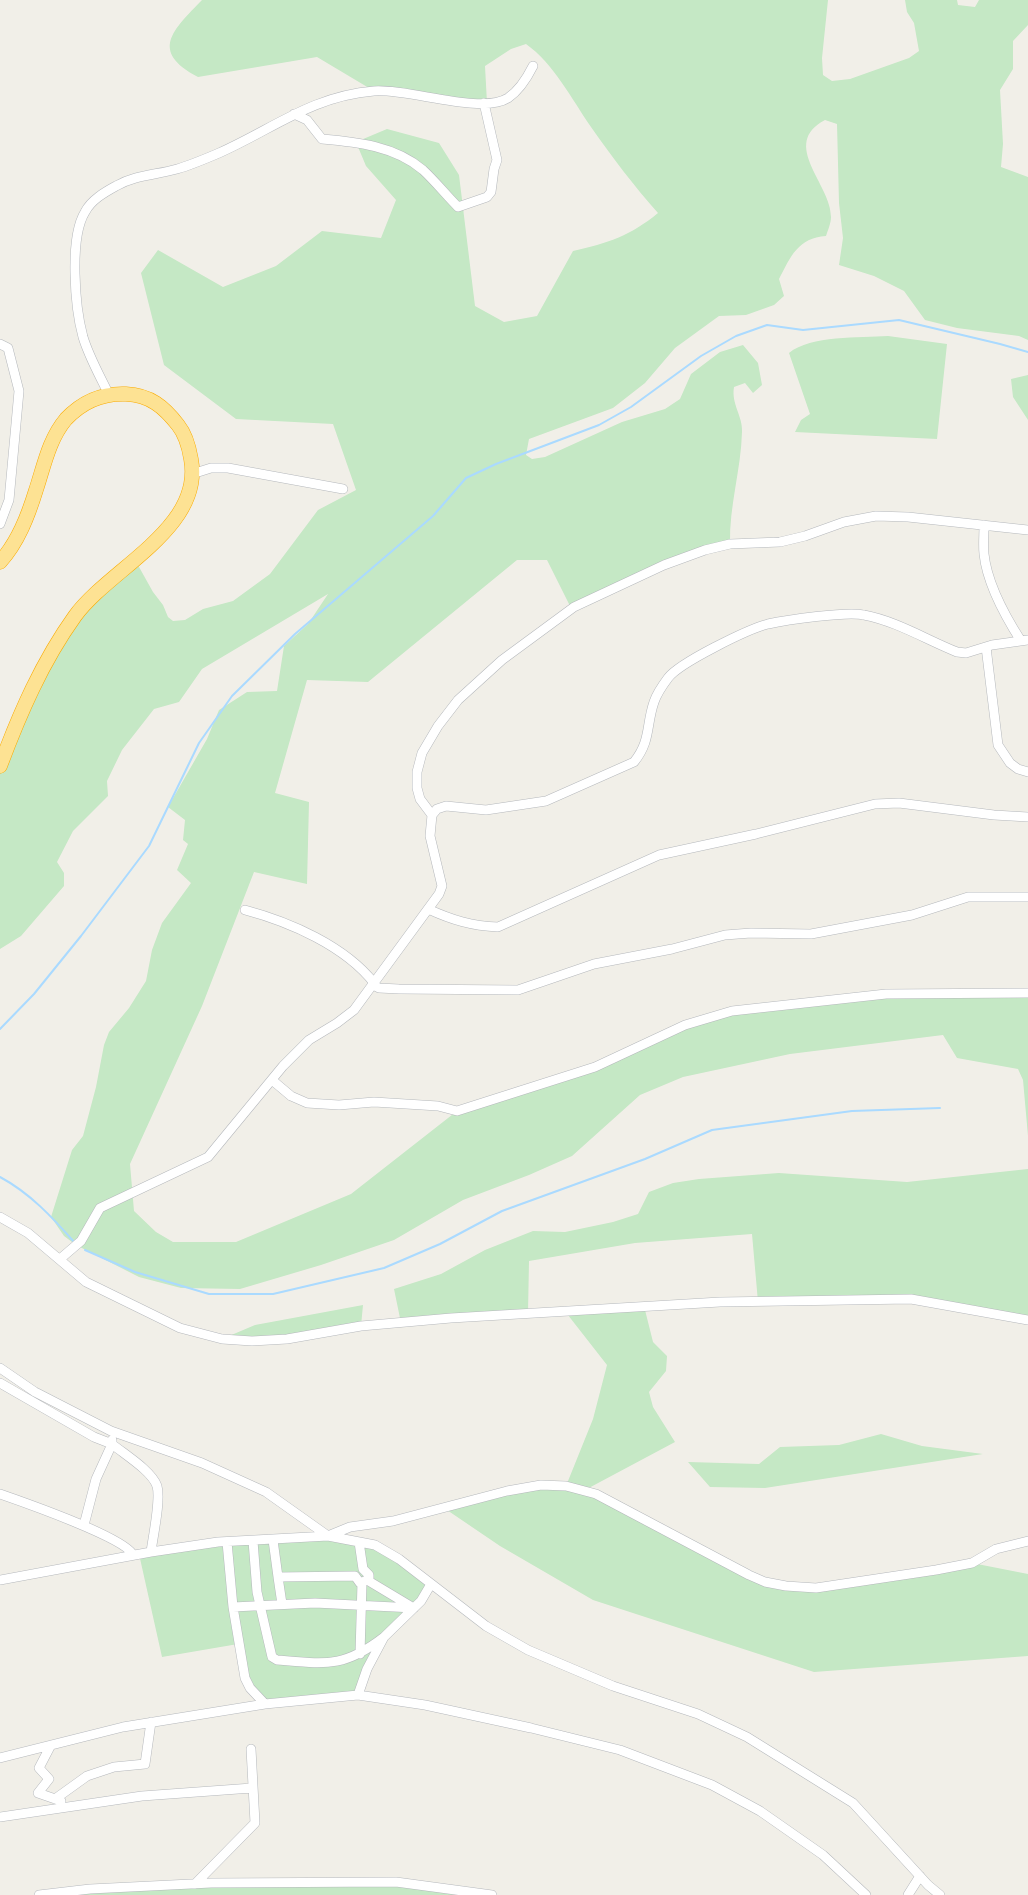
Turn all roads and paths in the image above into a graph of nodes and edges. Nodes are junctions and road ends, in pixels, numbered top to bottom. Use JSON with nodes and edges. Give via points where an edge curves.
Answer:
{"nodes":[{"id":1,"x":532,"y":66,"type":"dead end"},
{"id":2,"x":484,"y":103,"type":"junction"},
{"id":3,"x":294,"y":114,"type":"junction"},
{"id":4,"x":0,"y":344,"type":"edge"},
{"id":5,"x":109,"y":395,"type":"junction"},
{"id":6,"x":192,"y":474,"type":"junction"},
{"id":7,"x":343,"y":489,"type":"dead end"},
{"id":8,"x":0,"y":524,"type":"edge"},
{"id":9,"x":984,"y":525,"type":"junction"},
{"id":10,"x":1028,"y":530,"type":"edge"},
{"id":11,"x":0,"y":562,"type":"edge"},
{"id":12,"x":1024,"y":641,"type":"edge"},
{"id":13,"x":986,"y":647,"type":"junction"},
{"id":14,"x":0,"y":766,"type":"edge"},
{"id":15,"x":1028,"y":772,"type":"edge"},
{"id":16,"x":432,"y":815,"type":"junction"},
{"id":17,"x":1028,"y":816,"type":"edge"},
{"id":18,"x":1028,"y":897,"type":"edge"},
{"id":19,"x":428,"y":909,"type":"junction"},
{"id":20,"x":245,"y":910,"type":"dead end"},
{"id":21,"x":374,"y":984,"type":"junction"},
{"id":22,"x":1028,"y":993,"type":"edge"},
{"id":23,"x":272,"y":1080,"type":"junction"},
{"id":24,"x":0,"y":1217,"type":"edge"},
{"id":25,"x":60,"y":1259,"type":"junction"},
{"id":26,"x":1028,"y":1320,"type":"edge"},
{"id":27,"x":0,"y":1368,"type":"edge"},
{"id":28,"x":0,"y":1383,"type":"edge"},
{"id":29,"x":111,"y":1431,"type":"junction"},
{"id":30,"x":112,"y":1444,"type":"junction"},
{"id":31,"x":0,"y":1494,"type":"edge"},
{"id":32,"x":84,"y":1525,"type":"junction"},
{"id":33,"x":328,"y":1536,"type":"junction"},
{"id":34,"x":273,"y":1540,"type":"junction"},
{"id":35,"x":253,"y":1541,"type":"junction"},
{"id":36,"x":227,"y":1542,"type":"junction"},
{"id":37,"x":359,"y":1542,"type":"junction"},
{"id":38,"x":1028,"y":1542,"type":"edge"},
{"id":39,"x":151,"y":1552,"type":"junction"},
{"id":40,"x":133,"y":1556,"type":"junction"},
{"id":41,"x":278,"y":1577,"type":"junction"},
{"id":42,"x":0,"y":1580,"type":"edge"},
{"id":43,"x":365,"y":1581,"type":"junction"},
{"id":44,"x":431,"y":1584,"type":"junction"},
{"id":45,"x":282,"y":1604,"type":"junction"},
{"id":46,"x":362,"y":1604,"type":"junction"},
{"id":47,"x":261,"y":1606,"type":"junction"},
{"id":48,"x":233,"y":1607,"type":"junction"},
{"id":49,"x":414,"y":1608,"type":"junction"},
{"id":50,"x":384,"y":1637,"type":"junction"},
{"id":51,"x":360,"y":1654,"type":"junction"},
{"id":52,"x":358,"y":1695,"type":"junction"},
{"id":53,"x":265,"y":1704,"type":"junction"},
{"id":54,"x":151,"y":1722,"type":"junction"},
{"id":55,"x":51,"y":1745,"type":"junction"},
{"id":56,"x":251,"y":1749,"type":"dead end"},
{"id":57,"x":0,"y":1758,"type":"edge"},
{"id":58,"x":252,"y":1788,"type":"junction"},
{"id":59,"x":55,"y":1799,"type":"junction"},
{"id":60,"x":75,"y":1805,"type":"junction"},
{"id":61,"x":0,"y":1817,"type":"edge"},
{"id":62,"x":920,"y":1875,"type":"junction"},
{"id":63,"x":195,"y":1884,"type":"junction"},
{"id":64,"x":39,"y":1895,"type":"edge"},
{"id":65,"x":492,"y":1895,"type":"edge"},
{"id":66,"x":866,"y":1895,"type":"edge"},
{"id":67,"x":908,"y":1895,"type":"edge"},
{"id":68,"x":940,"y":1895,"type":"edge"}],
"edges":[{"from":1,"to":2,"type":"street","via":[[526,80],[512,95]]},
{"from":2,"to":3,"type":"street","via":[[374,91],[324,100]]},
{"from":2,"to":3,"type":"street","via":[[497,160],[491,192],[458,207],[422,169],[395,153],[369,144],[322,139],[308,120]]},
{"from":3,"to":5,"type":"street","via":[[194,164],[117,185],[85,210],[76,240],[78,314],[90,354]]},
{"from":4,"to":8,"type":"street","via":[[8,348],[19,391],[9,500]]},
{"from":5,"to":6,"type":"highway","via":[[138,395],[161,405],[182,430],[189,447]]},
{"from":5,"to":11,"type":"highway","via":[[94,398],[79,408],[57,431],[20,533]]},
{"from":6,"to":7,"type":"street","via":[[228,468]]},
{"from":6,"to":14,"type":"highway","via":[[186,499],[163,534],[102,586],[75,617],[43,666]]},
{"from":9,"to":10,"type":"street"},
{"from":9,"to":12,"type":"street","via":[[984,555],[995,592],[1007,619]]},
{"from":9,"to":16,"type":"street","via":[[876,516],[780,542],[730,544],[664,565],[574,607],[502,660],[458,700],[438,726],[422,753],[417,772],[420,799]]},
{"from":12,"to":13,"type":"street"},
{"from":13,"to":15,"type":"street","via":[[998,745],[1010,763]]},
{"from":13,"to":16,"type":"street","via":[[957,652],[861,614],[767,624],[687,662],[670,676],[653,703],[647,739],[634,762],[546,801],[486,810],[446,806]]},
{"from":16,"to":19,"type":"street","via":[[430,836],[442,886]]},
{"from":17,"to":19,"type":"street","via":[[875,804],[659,855],[498,927],[456,922]]},
{"from":18,"to":21,"type":"street","via":[[968,897],[912,915],[811,934],[725,935],[594,964],[518,990],[399,989]]},
{"from":19,"to":21,"type":"street"},
{"from":20,"to":21,"type":"street","via":[[277,918],[344,954]]},
{"from":21,"to":23,"type":"street","via":[[354,1010],[309,1040]]},
{"from":22,"to":23,"type":"street","via":[[886,994],[732,1011],[685,1025],[595,1067],[457,1112],[438,1106],[374,1102],[307,1103]]},
{"from":23,"to":25,"type":"street","via":[[208,1157],[100,1208],[81,1241]]},
{"from":24,"to":25,"type":"street"},
{"from":25,"to":26,"type":"street","via":[[86,1282],[180,1328],[222,1339],[252,1341],[450,1318],[720,1302],[911,1299]]},
{"from":27,"to":29,"type":"street","via":[[35,1392]]},
{"from":28,"to":30,"type":"street"},
{"from":29,"to":30,"type":"street"},
{"from":29,"to":33,"type":"street","via":[[202,1463],[266,1492]]},
{"from":30,"to":32,"type":"street","via":[[96,1479]]},
{"from":30,"to":39,"type":"street","via":[[144,1470],[157,1487]]},
{"from":31,"to":32,"type":"street"},
{"from":32,"to":40,"type":"street","via":[[127,1547]]},
{"from":33,"to":34,"type":"street"},
{"from":33,"to":37,"type":"street"},
{"from":33,"to":38,"type":"street","via":[[350,1527],[393,1521],[521,1488],[548,1485],[596,1494],[748,1575],[786,1586],[816,1588],[936,1570],[972,1563],[996,1549]]},
{"from":34,"to":35,"type":"street"},
{"from":34,"to":41,"type":"street"},
{"from":35,"to":36,"type":"street"},
{"from":35,"to":47,"type":"street"},
{"from":36,"to":39,"type":"street"},
{"from":36,"to":48,"type":"street"},
{"from":37,"to":43,"type":"street","via":[[363,1569],[369,1575]]},
{"from":37,"to":44,"type":"street","via":[[375,1545],[399,1558]]},
{"from":39,"to":40,"type":"street"},
{"from":40,"to":42,"type":"street"},
{"from":41,"to":43,"type":"street","via":[[355,1576],[356,1580]]},
{"from":41,"to":45,"type":"street"},
{"from":43,"to":46,"type":"street"},
{"from":43,"to":49,"type":"street"},
{"from":44,"to":49,"type":"street"},
{"from":44,"to":62,"type":"street","via":[[486,1626],[528,1650],[613,1686],[698,1714],[795,1765],[853,1803]]},
{"from":45,"to":46,"type":"street"},
{"from":45,"to":47,"type":"street"},
{"from":46,"to":49,"type":"street"},
{"from":46,"to":51,"type":"street"},
{"from":47,"to":48,"type":"street"},
{"from":47,"to":51,"type":"street","via":[[272,1657],[277,1660],[338,1662]]},
{"from":48,"to":53,"type":"street","via":[[245,1678]]},
{"from":49,"to":50,"type":"street"},
{"from":50,"to":51,"type":"street"},
{"from":50,"to":52,"type":"street"},
{"from":52,"to":53,"type":"street"},
{"from":52,"to":66,"type":"street","via":[[531,1728],[661,1764],[760,1811],[824,1856]]},
{"from":53,"to":54,"type":"street"},
{"from":54,"to":55,"type":"street"},
{"from":54,"to":59,"type":"street","via":[[145,1764],[114,1767],[87,1776]]},
{"from":55,"to":57,"type":"street"},
{"from":55,"to":59,"type":"street","via":[[39,1768],[49,1779],[38,1793]]},
{"from":56,"to":58,"type":"street"},
{"from":58,"to":60,"type":"street"},
{"from":58,"to":63,"type":"street","via":[[255,1823]]},
{"from":59,"to":60,"type":"street"},
{"from":60,"to":61,"type":"street"},
{"from":62,"to":67,"type":"street"},
{"from":62,"to":68,"type":"street"},
{"from":63,"to":64,"type":"street"},
{"from":63,"to":65,"type":"street","via":[[396,1882]]}]}
